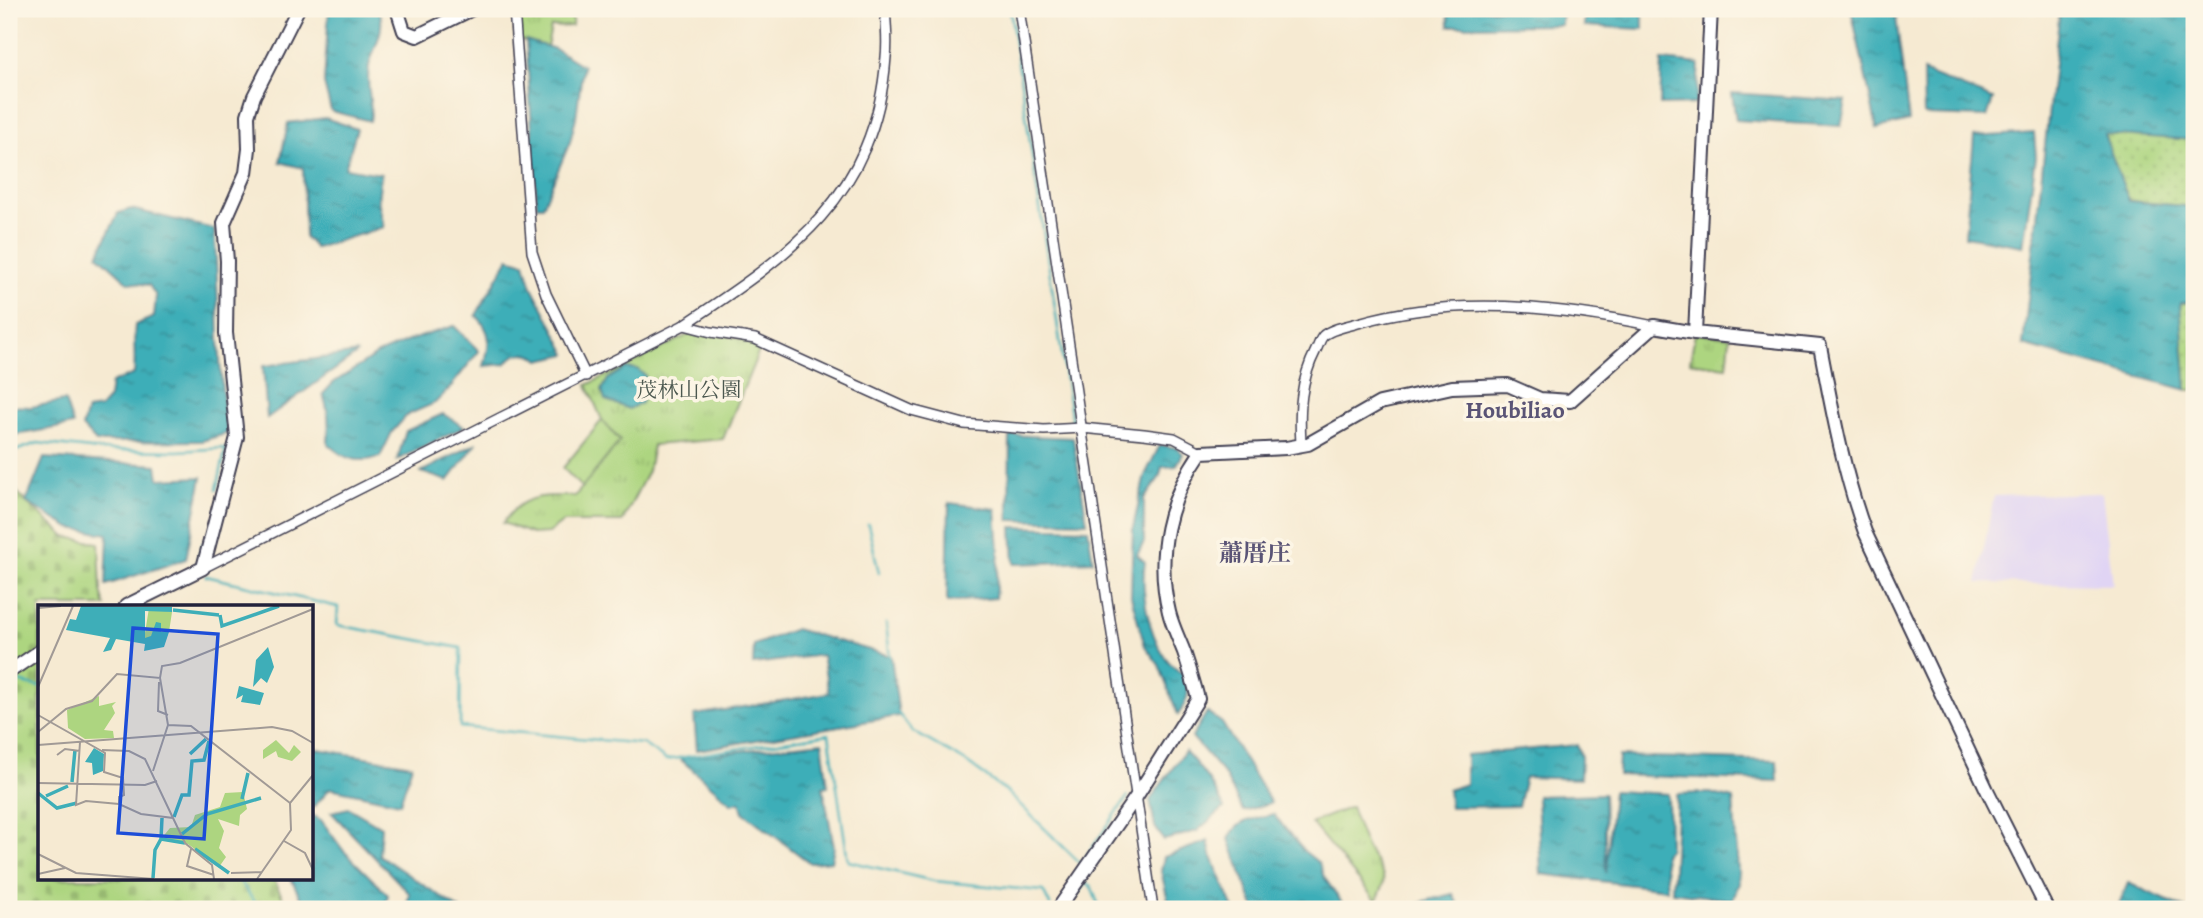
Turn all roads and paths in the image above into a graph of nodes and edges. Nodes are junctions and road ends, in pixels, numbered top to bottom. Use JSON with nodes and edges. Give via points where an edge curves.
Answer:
{"nodes":[{"id":1,"x":298,"y":9,"type":"edge"},
{"id":2,"x":397,"y":9,"type":"edge"},
{"id":3,"x":472,"y":9,"type":"edge"},
{"id":4,"x":514,"y":9,"type":"edge"},
{"id":5,"x":885,"y":9,"type":"edge"},
{"id":6,"x":1019,"y":9,"type":"edge"},
{"id":7,"x":1711,"y":9,"type":"edge"},
{"id":8,"x":684,"y":325,"type":"junction"},
{"id":9,"x":1654,"y":326,"type":"junction"},
{"id":10,"x":1695,"y":333,"type":"junction"},
{"id":11,"x":586,"y":376,"type":"junction"},
{"id":12,"x":1082,"y":428,"type":"junction"},
{"id":13,"x":1301,"y":444,"type":"junction"},
{"id":14,"x":1201,"y":452,"type":"junction"},
{"id":15,"x":203,"y":568,"type":"junction"},
{"id":16,"x":130,"y":605,"type":"edge"},
{"id":17,"x":38,"y":651,"type":"edge"},
{"id":18,"x":9,"y":672,"type":"edge"},
{"id":19,"x":1136,"y":797,"type":"junction"},
{"id":20,"x":1058,"y":909,"type":"edge"},
{"id":21,"x":1153,"y":909,"type":"edge"},
{"id":22,"x":2047,"y":909,"type":"edge"}],
"edges":[{"from":1,"to":15,"type":"street","via":[[254,96],[248,115],[246,173],[225,223],[226,333],[237,437]]},
{"from":2,"to":3,"type":"street","via":[[404,31],[417,36]]},
{"from":4,"to":11,"type":"street","via":[[531,252]]},
{"from":5,"to":8,"type":"street","via":[[887,56],[879,105],[865,148],[844,188],[816,226],[790,250]]},
{"from":6,"to":12,"type":"street"},
{"from":7,"to":10,"type":"street"},
{"from":8,"to":11,"type":"street"},
{"from":8,"to":12,"type":"street","via":[[755,339],[911,410],[964,424]]},
{"from":9,"to":10,"type":"street"},
{"from":9,"to":13,"type":"street","via":[[1570,401],[1540,399],[1508,386],[1452,387],[1380,403]]},
{"from":9,"to":13,"type":"street","via":[[1521,306],[1392,314],[1338,330],[1323,336],[1303,384]]},
{"from":10,"to":22,"type":"street","via":[[1820,346],[1839,447],[1865,532]]},
{"from":11,"to":15,"type":"street"},
{"from":12,"to":14,"type":"street","via":[[1174,438]]},
{"from":12,"to":19,"type":"street"},
{"from":13,"to":14,"type":"street"},
{"from":14,"to":19,"type":"street","via":[[1187,472],[1164,536],[1169,612],[1198,699]]},
{"from":15,"to":16,"type":"street"},
{"from":17,"to":18,"type":"street"},
{"from":19,"to":20,"type":"street"},
{"from":19,"to":21,"type":"street"}]}
